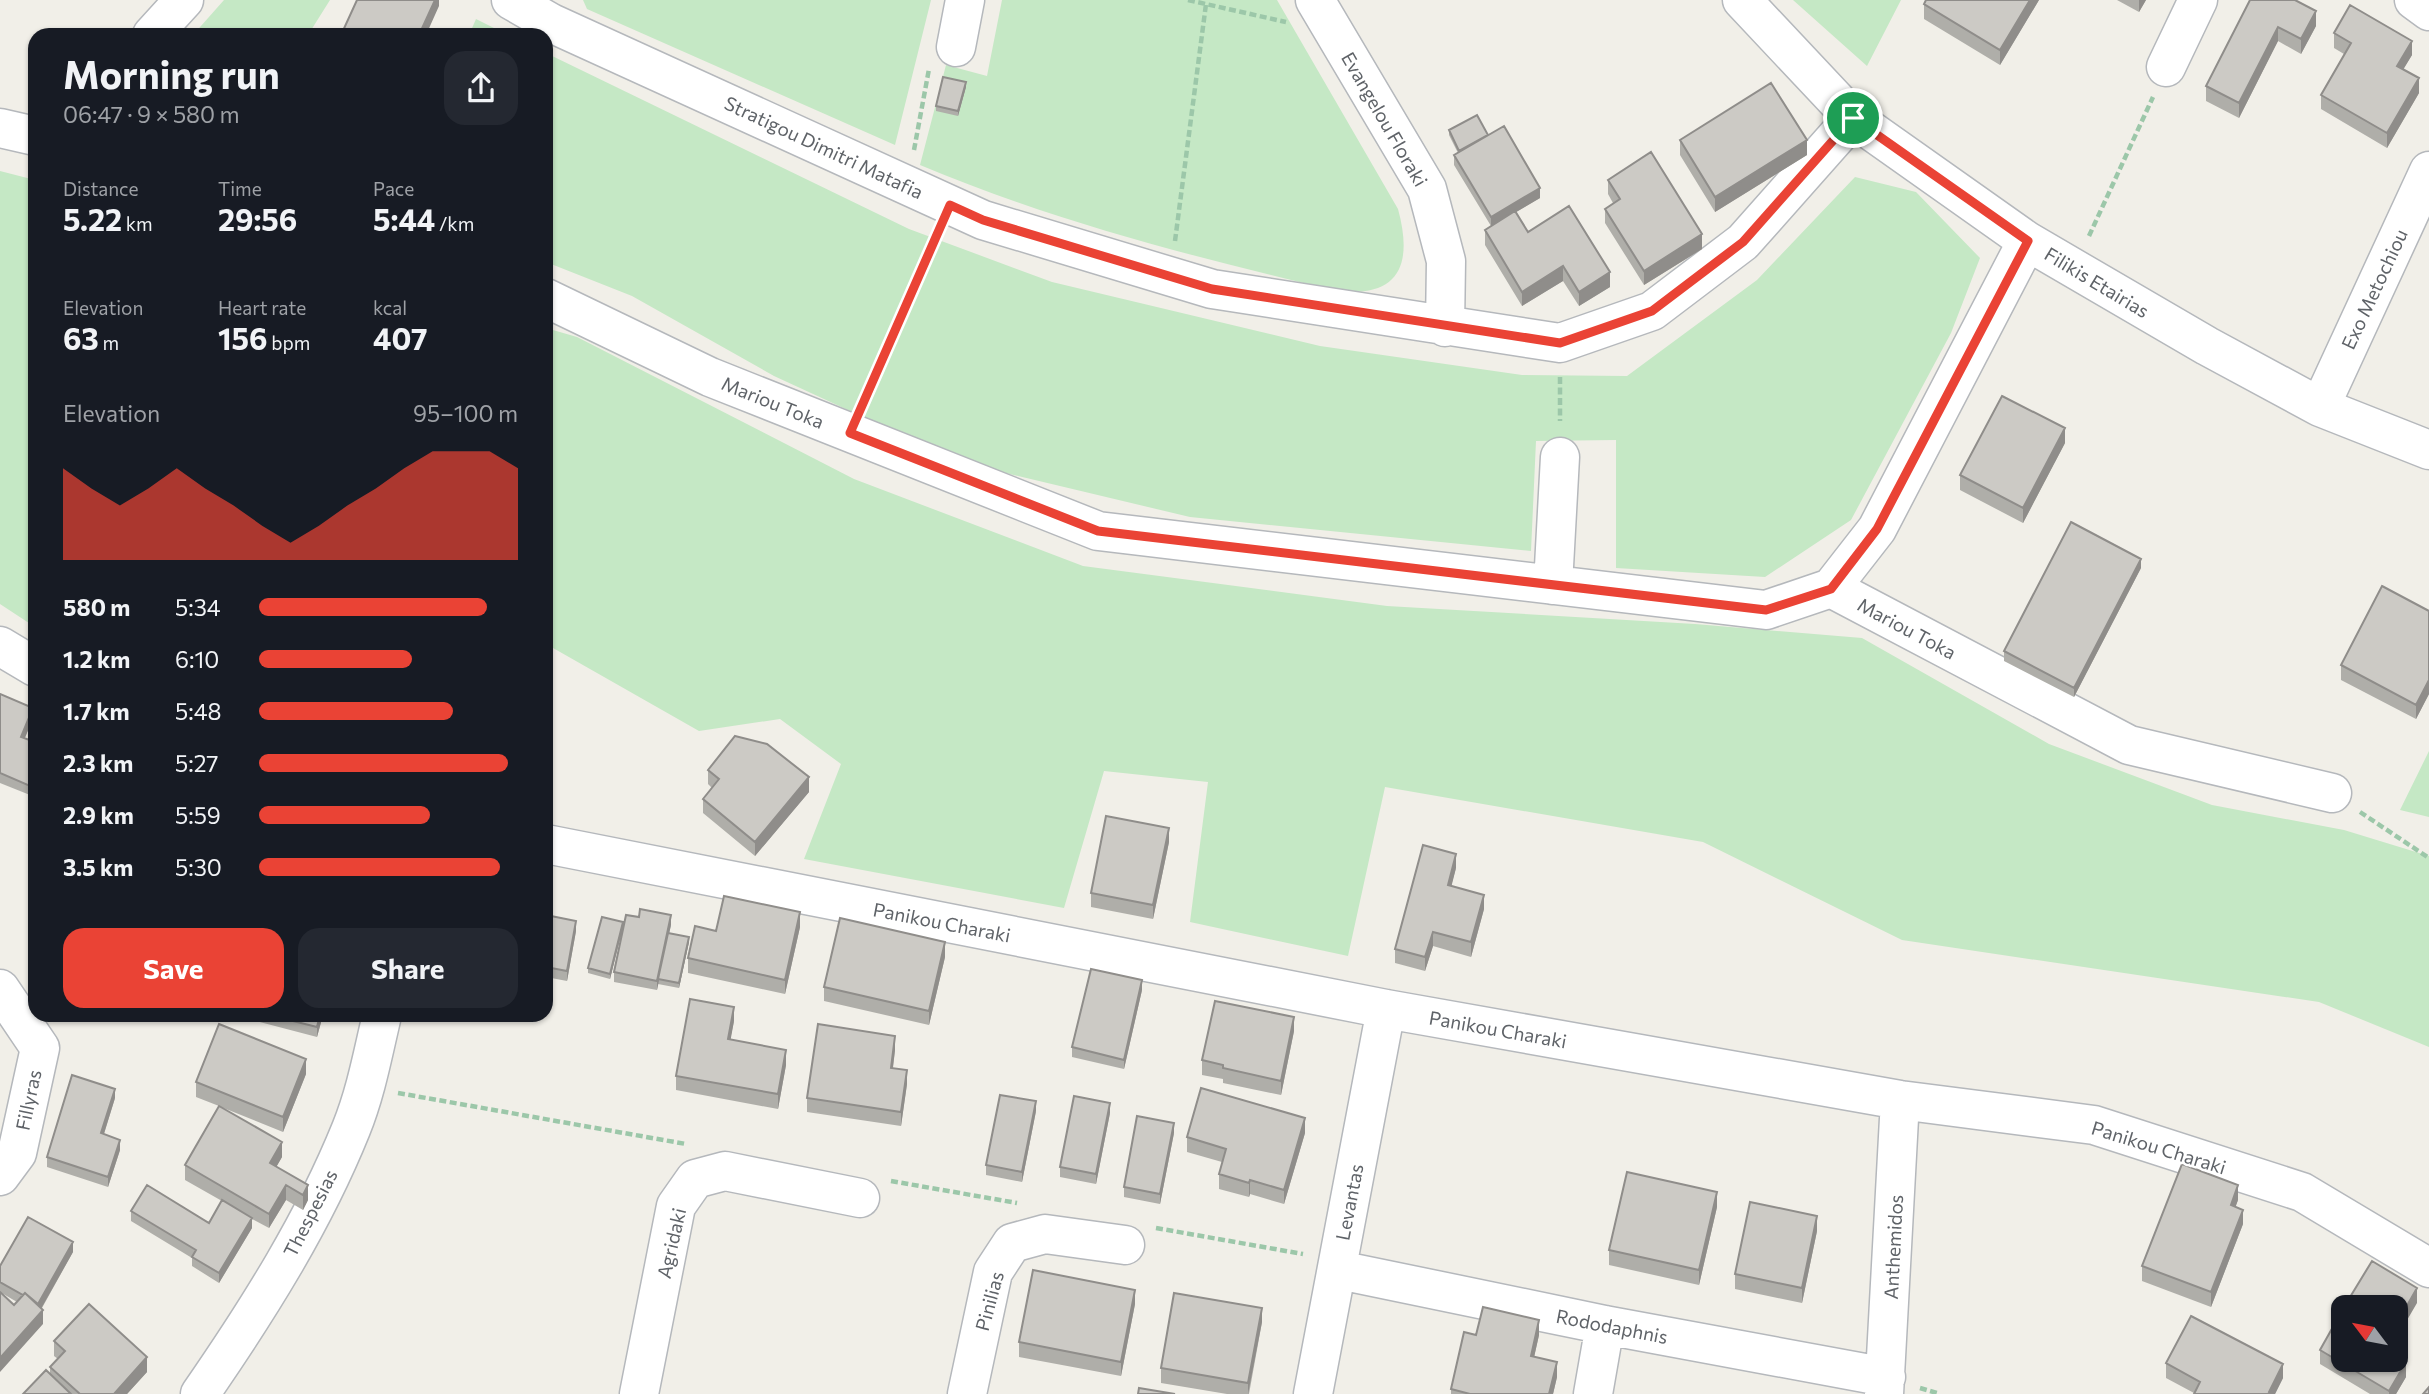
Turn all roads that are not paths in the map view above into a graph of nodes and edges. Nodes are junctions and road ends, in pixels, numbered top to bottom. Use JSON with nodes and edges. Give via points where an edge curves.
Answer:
{"nodes":[{"id":1,"x":184,"y":0,"type":"edge"},
{"id":2,"x":511,"y":0,"type":"edge"},
{"id":3,"x":965,"y":0,"type":"edge"},
{"id":4,"x":1315,"y":0,"type":"edge"},
{"id":5,"x":1742,"y":0,"type":"edge"},
{"id":6,"x":2198,"y":0,"type":"edge"},
{"id":7,"x":2414,"y":0,"type":"edge"},
{"id":8,"x":2429,"y":11,"type":"edge"},
{"id":9,"x":158,"y":28,"type":"edge"},
{"id":10,"x":956,"y":47,"type":"road end"},
{"id":11,"x":2166,"y":67,"type":"dead end"},
{"id":12,"x":1853,"y":118,"type":"junction"},
{"id":13,"x":0,"y":128,"type":"edge"},
{"id":14,"x":28,"y":134,"type":"edge"},
{"id":15,"x":2429,"y":171,"type":"edge"},
{"id":16,"x":2028,"y":241,"type":"junction"},
{"id":17,"x":553,"y":302,"type":"edge"},
{"id":18,"x":1445,"y":327,"type":"junction"},
{"id":19,"x":2320,"y":407,"type":"junction"},
{"id":20,"x":2429,"y":450,"type":"edge"},
{"id":21,"x":1560,"y":457,"type":"road end"},
{"id":22,"x":1553,"y":585,"type":"junction"},
{"id":23,"x":1831,"y":589,"type":"junction"},
{"id":24,"x":0,"y":646,"type":"edge"},
{"id":25,"x":28,"y":663,"type":"edge"},
{"id":26,"x":2332,"y":793,"type":"road end"},
{"id":27,"x":553,"y":845,"type":"edge"},
{"id":28,"x":0,"y":989,"type":"edge"},
{"id":29,"x":1386,"y":1009,"type":"junction"},
{"id":30,"x":380,"y":1022,"type":"edge"},
{"id":31,"x":1900,"y":1100,"type":"junction"},
{"id":32,"x":0,"y":1176,"type":"edge"},
{"id":33,"x":860,"y":1198,"type":"dead end"},
{"id":34,"x":1125,"y":1245,"type":"dead end"},
{"id":35,"x":2429,"y":1268,"type":"edge"},
{"id":36,"x":1339,"y":1270,"type":"junction"},
{"id":37,"x":1605,"y":1325,"type":"junction"},
{"id":38,"x":1885,"y":1385,"type":"edge"},
{"id":39,"x":200,"y":1394,"type":"edge"},
{"id":40,"x":639,"y":1394,"type":"edge"},
{"id":41,"x":967,"y":1394,"type":"edge"},
{"id":42,"x":1313,"y":1394,"type":"edge"},
{"id":43,"x":1593,"y":1394,"type":"edge"}],
"edges":[{"from":1,"to":9,"type":"street"},
{"from":2,"to":18,"type":"street","name":"Stratigou Dimitri Matafia","via":[[551,23],[983,220],[1212,289]]},
{"from":3,"to":10,"type":"street"},
{"from":4,"to":18,"type":"street","name":"Evangelou Floraki","via":[[1427,189],[1446,261]]},
{"from":5,"to":12,"type":"street","name":"Filikis Etairias"},
{"from":6,"to":11,"type":"street"},
{"from":7,"to":8,"type":"street"},
{"from":12,"to":16,"type":"street","name":"Filikis Etairias"},
{"from":12,"to":18,"type":"street","name":"Stratigou Dimitri Matafia","via":[[1743,242],[1652,311],[1560,343]]},
{"from":13,"to":14,"type":"street"},
{"from":15,"to":19,"type":"street","name":"Exo Metochiou"},
{"from":16,"to":19,"type":"street","name":"Filikis Etairias"},
{"from":16,"to":23,"type":"street","via":[[1877,529]]},
{"from":17,"to":22,"type":"street","name":"Mariou Toka","via":[[709,377],[1098,531]]},
{"from":19,"to":20,"type":"street","name":"Filikis Etairias"},
{"from":21,"to":22,"type":"street"},
{"from":22,"to":23,"type":"street","name":"Mariou Toka","via":[[1766,610]]},
{"from":23,"to":26,"type":"street","name":"Mariou Toka","via":[[2129,745]]},
{"from":24,"to":25,"type":"street"},
{"from":27,"to":29,"type":"street","name":"Panikou Charaki"},
{"from":28,"to":32,"type":"street","name":"Fillyras","via":[[40,1048],[17,1153]]},
{"from":29,"to":31,"type":"street","name":"Panikou Charaki"},
{"from":29,"to":36,"type":"street","name":"Levantas"},
{"from":30,"to":39,"type":"street","name":"Thespesias","via":[[351,1129],[303,1233]]},
{"from":31,"to":35,"type":"street","name":"Panikou Charaki","via":[[2094,1125],[2302,1192]]},
{"from":31,"to":38,"type":"street","name":"Anthemidos"},
{"from":33,"to":40,"type":"street","name":"Agridaki","via":[[725,1171],[695,1179],[676,1206]]},
{"from":34,"to":41,"type":"street","name":"Pinilias","via":[[1045,1234],[1012,1243],[993,1272]]},
{"from":36,"to":37,"type":"street","name":"Rododaphnis"},
{"from":36,"to":42,"type":"street","name":"Levantas"},
{"from":37,"to":38,"type":"street","name":"Rododaphnis"},
{"from":37,"to":43,"type":"street"}]}
